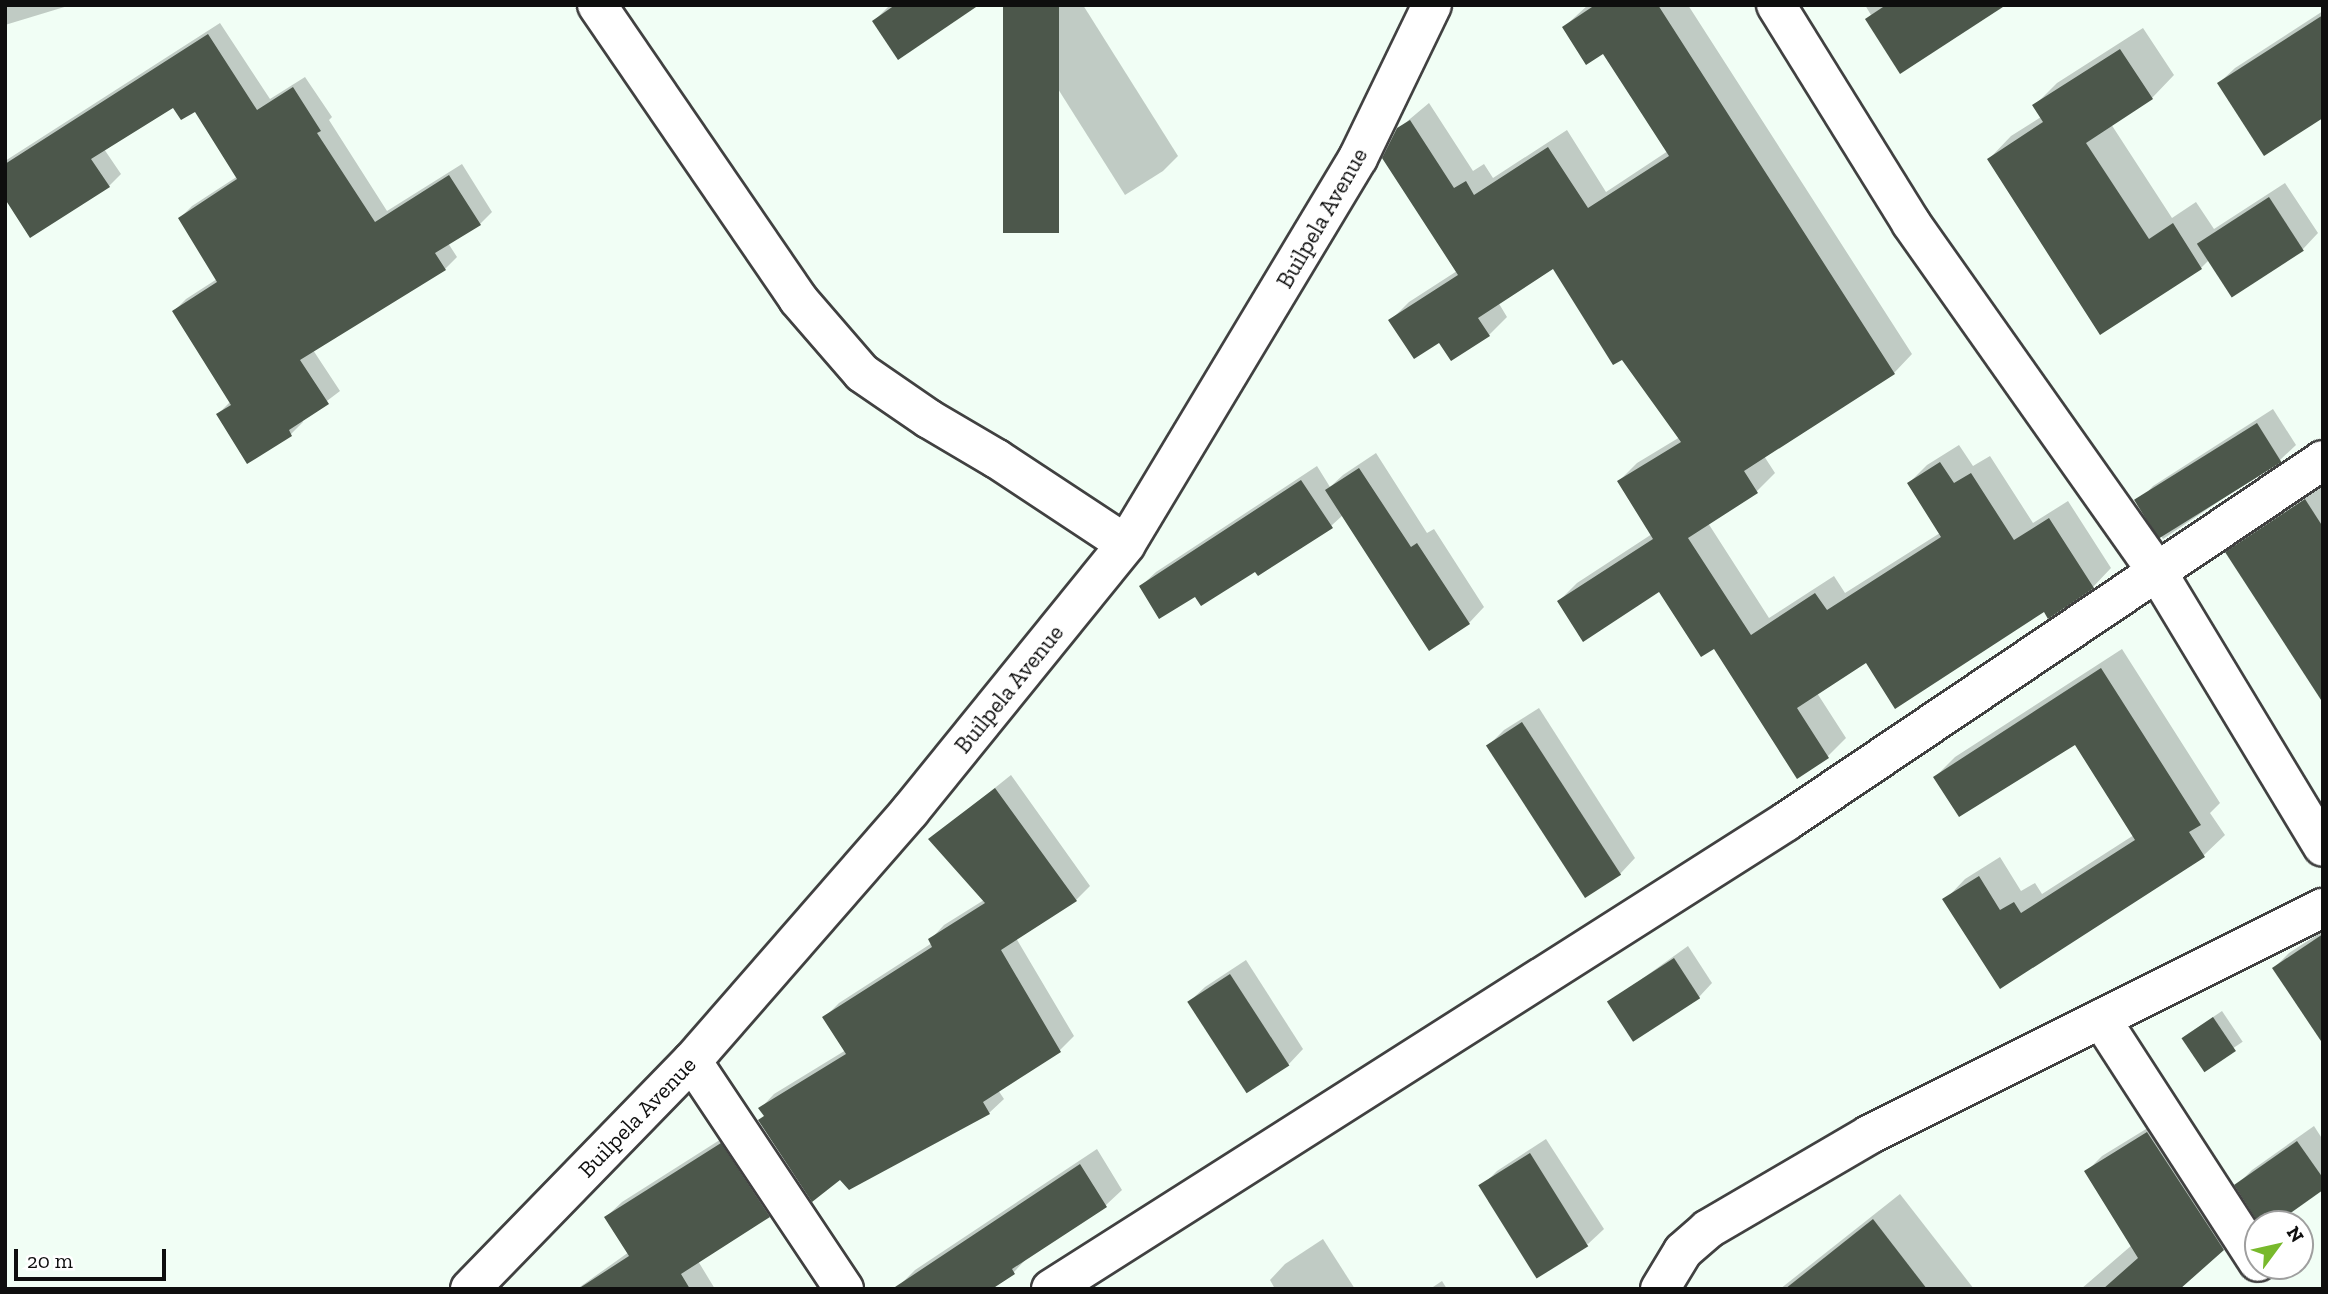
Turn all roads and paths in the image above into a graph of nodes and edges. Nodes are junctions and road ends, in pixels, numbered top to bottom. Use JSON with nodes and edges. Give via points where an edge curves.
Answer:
{"nodes":[{"id":1,"x":597,"y":5,"type":"edge"},
{"id":2,"x":1432,"y":5,"type":"edge"},
{"id":3,"x":1776,"y":5,"type":"edge"},
{"id":4,"x":2323,"y":460,"type":"edge"},
{"id":5,"x":1126,"y":544,"type":"junction"},
{"id":6,"x":2156,"y":570,"type":"junction"},
{"id":7,"x":2323,"y":847,"type":"edge"},
{"id":8,"x":2323,"y":908,"type":"edge"},
{"id":9,"x":2101,"y":1019,"type":"junction"},
{"id":10,"x":692,"y":1061,"type":"junction"},
{"id":11,"x":2244,"y":1241,"type":"edge"},
{"id":12,"x":470,"y":1289,"type":"edge"},
{"id":13,"x":844,"y":1289,"type":"edge"},
{"id":14,"x":1051,"y":1289,"type":"edge"},
{"id":15,"x":1660,"y":1289,"type":"edge"}],
"edges":[{"from":1,"to":5,"type":"street","via":[[797,299],[862,373]]},
{"from":2,"to":5,"type":"street","name":"Builpela Avenue","via":[[1358,158]]},
{"from":3,"to":6,"type":"street","via":[[1910,223]]},
{"from":4,"to":6,"type":"street"},
{"from":5,"to":10,"type":"street","name":"Builpela Avenue","via":[[910,811]]},
{"from":6,"to":7,"type":"street"},
{"from":6,"to":14,"type":"street","via":[[1787,821]]},
{"from":8,"to":9,"type":"street"},
{"from":9,"to":11,"type":"street"},
{"from":9,"to":15,"type":"street","via":[[1869,1135],[1708,1229],[1683,1251]]},
{"from":10,"to":12,"type":"street","name":"Builpela Avenue"},
{"from":10,"to":13,"type":"street"}]}
